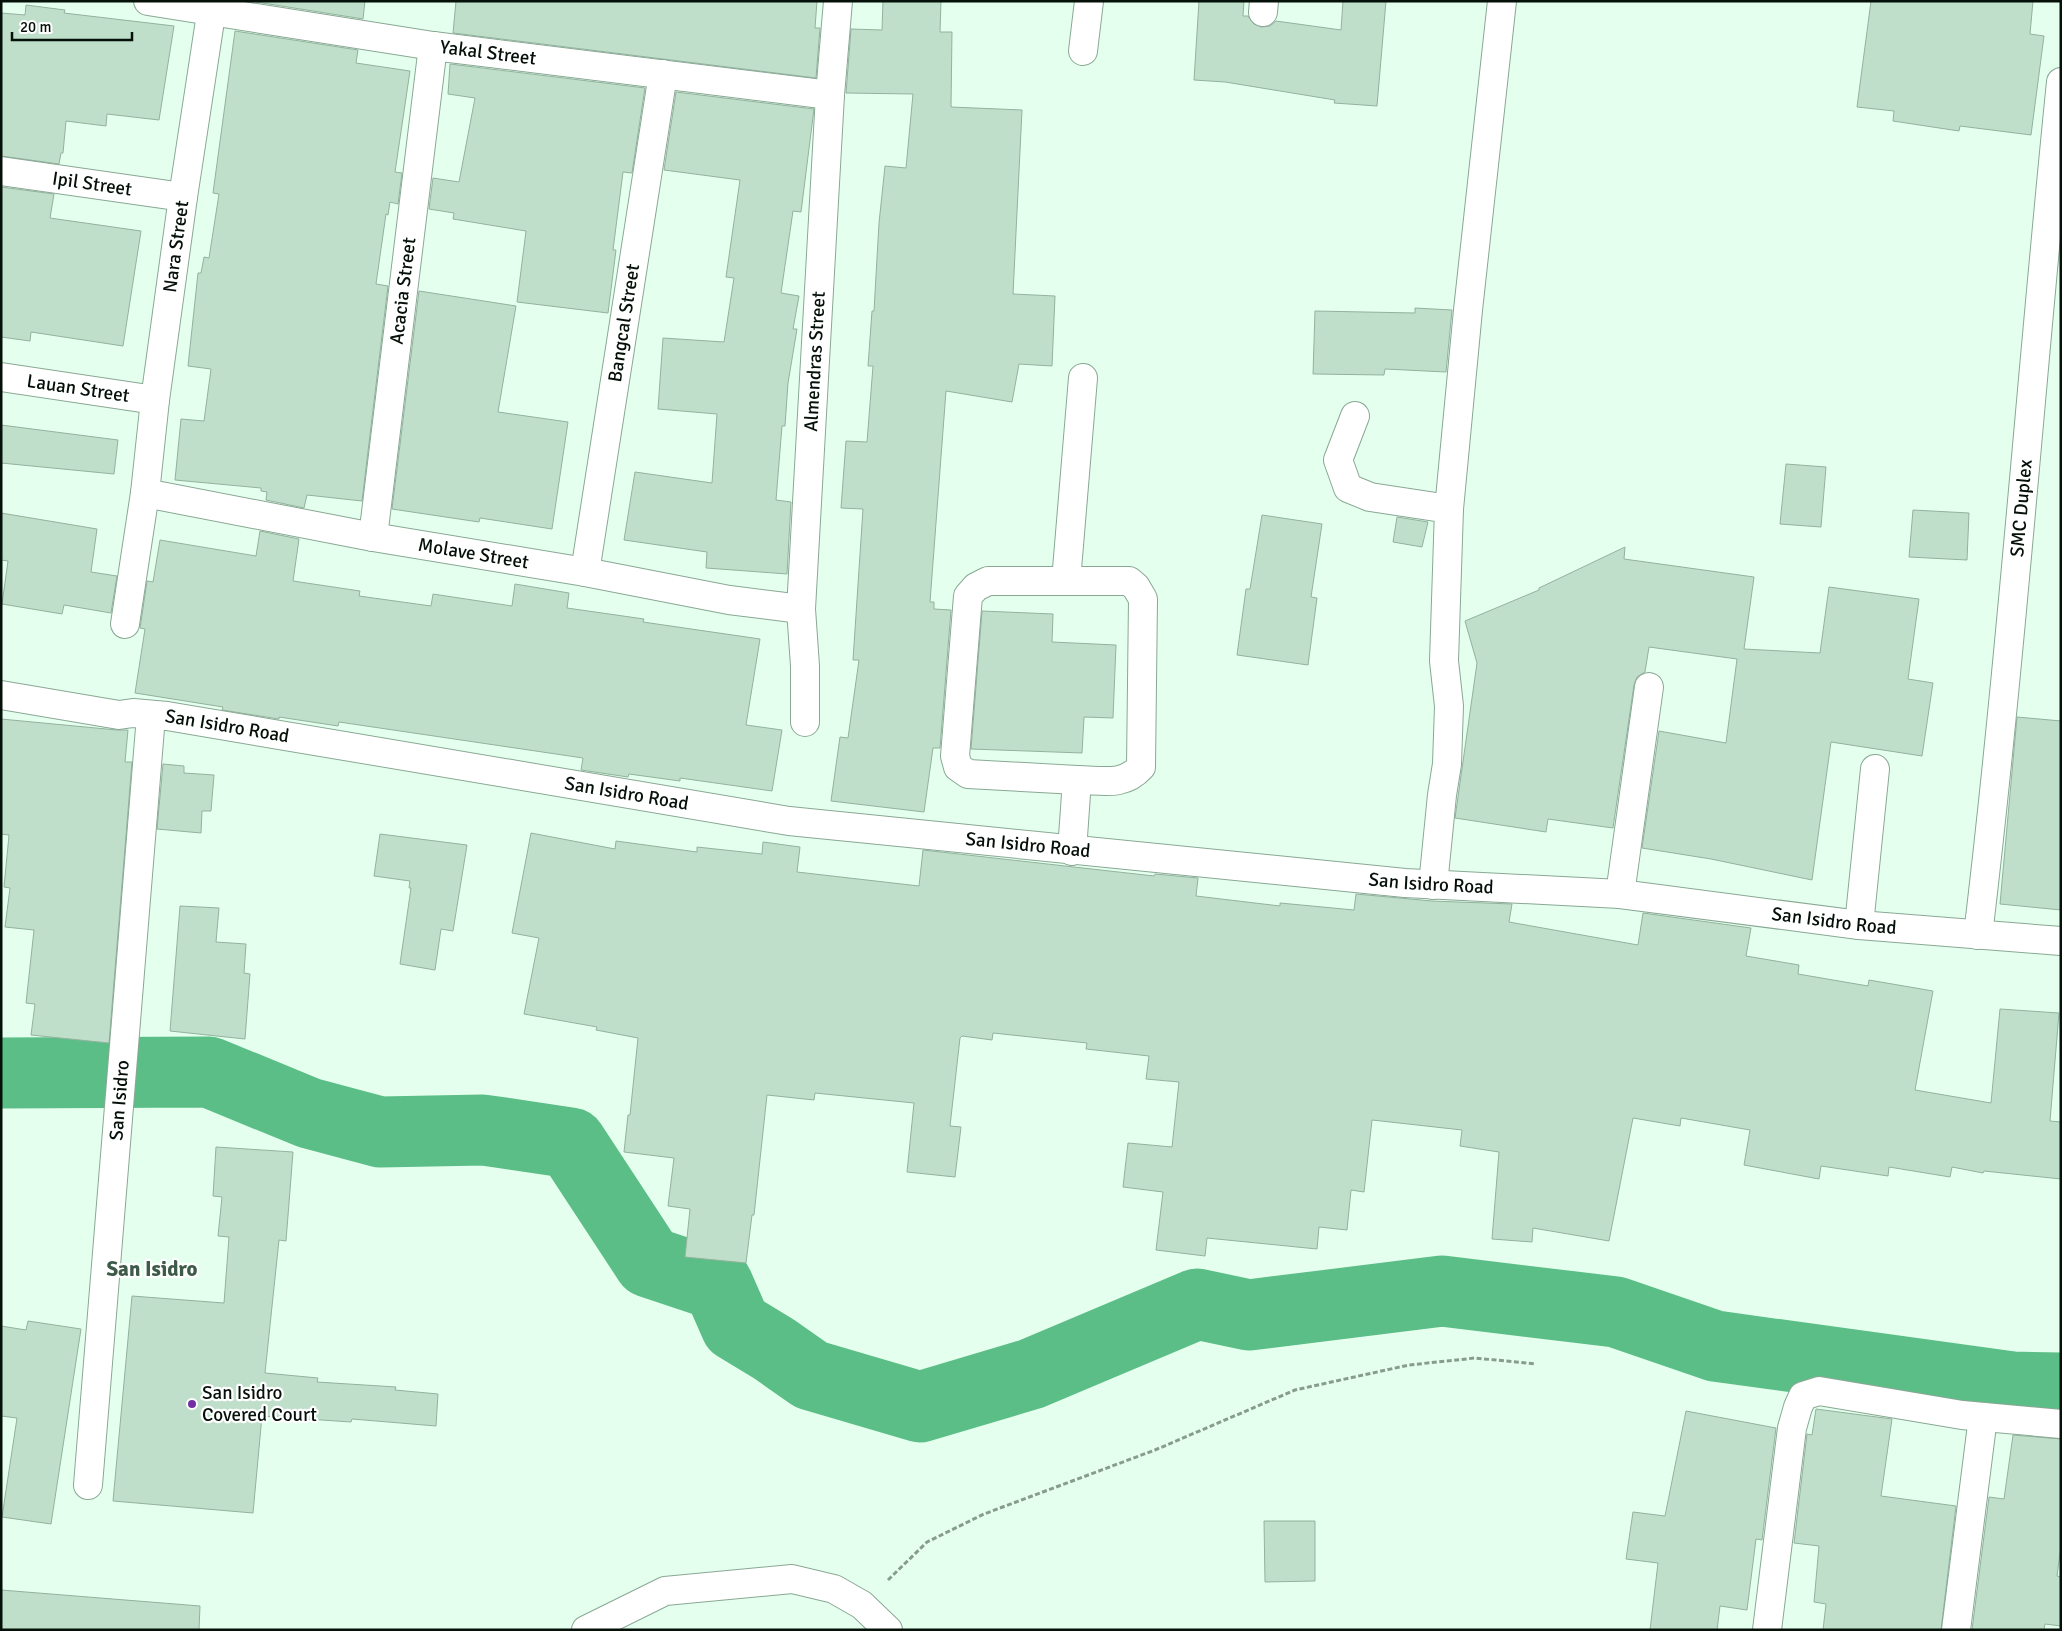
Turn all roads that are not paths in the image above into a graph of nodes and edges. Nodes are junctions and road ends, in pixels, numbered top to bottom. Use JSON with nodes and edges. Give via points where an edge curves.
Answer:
{"nodes":[{"id":1,"x":148,"y":1,"type":"edge"},
{"id":2,"x":838,"y":1,"type":"edge"},
{"id":3,"x":1088,"y":1,"type":"edge"},
{"id":4,"x":1502,"y":1,"type":"edge"},
{"id":5,"x":213,"y":6,"type":"edge"},
{"id":6,"x":433,"y":46,"type":"junction"},
{"id":7,"x":1083,"y":50,"type":"dead end"},
{"id":8,"x":663,"y":74,"type":"junction"},
{"id":9,"x":2061,"y":82,"type":"edge"},
{"id":10,"x":830,"y":95,"type":"junction"},
{"id":11,"x":1,"y":172,"type":"edge"},
{"id":12,"x":183,"y":197,"type":"junction"},
{"id":13,"x":2051,"y":283,"type":"edge"},
{"id":14,"x":1,"y":377,"type":"edge"},
{"id":15,"x":1082,"y":378,"type":"dead end"},
{"id":16,"x":155,"y":400,"type":"junction"},
{"id":17,"x":1355,"y":416,"type":"dead end"},
{"id":18,"x":146,"y":493,"type":"junction"},
{"id":19,"x":1449,"y":509,"type":"junction"},
{"id":20,"x":373,"y":537,"type":"junction"},
{"id":21,"x":585,"y":572,"type":"junction"},
{"id":22,"x":1066,"y":581,"type":"junction"},
{"id":23,"x":801,"y":609,"type":"junction"},
{"id":24,"x":125,"y":624,"type":"dead end"},
{"id":25,"x":1649,"y":687,"type":"dead end"},
{"id":26,"x":1,"y":696,"type":"edge"},
{"id":27,"x":151,"y":716,"type":"junction"},
{"id":28,"x":805,"y":722,"type":"dead end"},
{"id":29,"x":1875,"y":769,"type":"dead end"},
{"id":30,"x":1077,"y":780,"type":"junction"},
{"id":31,"x":1072,"y":851,"type":"junction"},
{"id":32,"x":1433,"y":885,"type":"junction"},
{"id":33,"x":1620,"y":894,"type":"junction"},
{"id":34,"x":1859,"y":925,"type":"junction"},
{"id":35,"x":1978,"y":934,"type":"junction"},
{"id":36,"x":2061,"y":941,"type":"edge"},
{"id":37,"x":1983,"y":1417,"type":"junction"},
{"id":38,"x":2061,"y":1424,"type":"edge"},
{"id":39,"x":88,"y":1485,"type":"dead end"},
{"id":40,"x":586,"y":1630,"type":"edge"},
{"id":41,"x":888,"y":1630,"type":"edge"},
{"id":42,"x":1767,"y":1630,"type":"edge"},
{"id":43,"x":1956,"y":1630,"type":"edge"}],
"edges":[{"from":1,"to":5,"type":"street","name":"Yakal Street"},
{"from":2,"to":10,"type":"street","name":"Almendras Street"},
{"from":3,"to":7,"type":"street"},
{"from":4,"to":19,"type":"street"},
{"from":5,"to":6,"type":"street","name":"Yakal Street"},
{"from":5,"to":12,"type":"street","name":"Nara Street"},
{"from":6,"to":8,"type":"street","name":"Yakal Street"},
{"from":6,"to":20,"type":"street","name":"Acacia Street"},
{"from":8,"to":10,"type":"street","name":"Yakal Street"},
{"from":8,"to":21,"type":"street","name":"Bangcal Street"},
{"from":9,"to":13,"type":"street","name":"SMC Duplex"},
{"from":10,"to":23,"type":"street","name":"Almendras Street"},
{"from":11,"to":12,"type":"street","name":"Ipil Street"},
{"from":12,"to":16,"type":"street","name":"Nara Street"},
{"from":13,"to":35,"type":"street","name":"SMC Duplex"},
{"from":14,"to":16,"type":"street","name":"Lauan Street"},
{"from":15,"to":22,"type":"street"},
{"from":16,"to":18,"type":"street","name":"Nara Street"},
{"from":17,"to":19,"type":"street","via":[[1338,460],[1348,488],[1370,497]]},
{"from":18,"to":20,"type":"street","name":"Molave Street"},
{"from":18,"to":24,"type":"street","name":"Nara Street"},
{"from":19,"to":32,"type":"street","via":[[1444,661],[1449,706],[1447,764]]},
{"from":20,"to":21,"type":"street","name":"Molave Street"},
{"from":21,"to":23,"type":"street","name":"Molave Street","via":[[729,600]]},
{"from":22,"to":30,"type":"street","via":[[1129,581],[1143,599],[1141,767],[1123,780]]},
{"from":22,"to":30,"type":"street","via":[[988,582],[976,587],[968,596],[955,756],[958,766],[968,774]]},
{"from":23,"to":28,"type":"street","name":"Almendras Street"},
{"from":25,"to":33,"type":"street"},
{"from":26,"to":27,"type":"street","name":"San Isidro Road","via":[[119,715]]},
{"from":27,"to":31,"type":"street","name":"San Isidro Road","via":[[167,716],[789,821]]},
{"from":27,"to":39,"type":"street","name":"San Isidro"},
{"from":29,"to":34,"type":"street"},
{"from":30,"to":31,"type":"street"},
{"from":31,"to":32,"type":"street","name":"San Isidro Road"},
{"from":32,"to":33,"type":"street","name":"San Isidro Road"},
{"from":33,"to":34,"type":"street","name":"San Isidro Road"},
{"from":34,"to":35,"type":"street","name":"San Isidro Road"},
{"from":35,"to":36,"type":"street","name":"San Isidro Road"},
{"from":37,"to":38,"type":"street"},
{"from":37,"to":42,"type":"street","via":[[1819,1391],[1803,1396],[1792,1428]]},
{"from":37,"to":43,"type":"street"},
{"from":40,"to":41,"type":"street","via":[[665,1590],[792,1580],[834,1589],[862,1605]]}]}
